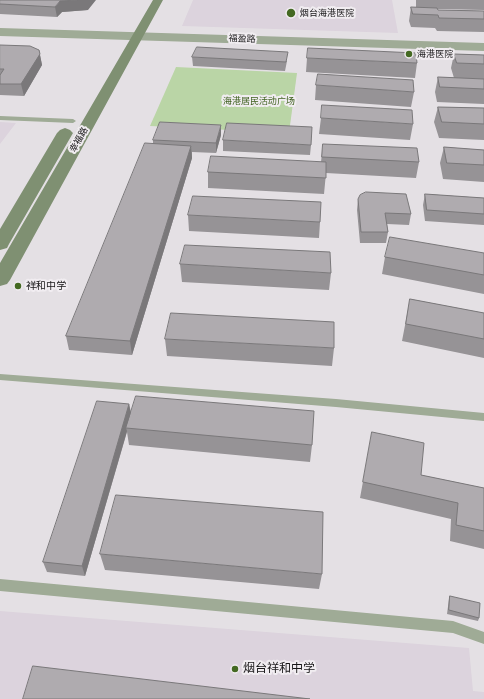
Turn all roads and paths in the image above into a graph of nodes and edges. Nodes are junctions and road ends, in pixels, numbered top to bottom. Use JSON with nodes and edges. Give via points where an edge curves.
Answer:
{"nodes":[{"id":1,"x":146,"y":0,"type":"edge"},
{"id":2,"x":158,"y":0,"type":"edge"},
{"id":3,"x":138,"y":12,"type":"dead end"},
{"id":4,"x":130,"y":31,"type":"junction"},
{"id":5,"x":0,"y":32,"type":"edge"},
{"id":6,"x":484,"y":47,"type":"edge"},
{"id":7,"x":0,"y":118,"type":"edge"},
{"id":8,"x":73,"y":121,"type":"junction"},
{"id":9,"x":0,"y":244,"type":"edge"},
{"id":10,"x":0,"y":280,"type":"edge"},
{"id":11,"x":0,"y":377,"type":"edge"},
{"id":12,"x":484,"y":417,"type":"edge"},
{"id":13,"x":0,"y":585,"type":"edge"},
{"id":14,"x":484,"y":638,"type":"edge"}],
"edges":[{"from":1,"to":3,"type":"main road"},
{"from":2,"to":4,"type":"main road","name":"幸福路"},
{"from":4,"to":5,"type":"street","name":"福盈路"},
{"from":4,"to":6,"type":"street","name":"福盈路"},
{"from":4,"to":8,"type":"main road","name":"幸福路"},
{"from":4,"to":10,"type":"main road","name":"幸福路"},
{"from":7,"to":8,"type":"lane"},
{"from":8,"to":9,"type":"main road","name":"幸福路"},
{"from":11,"to":12,"type":"lane"},
{"from":13,"to":14,"type":"lane","via":[[453,627]]}]}
